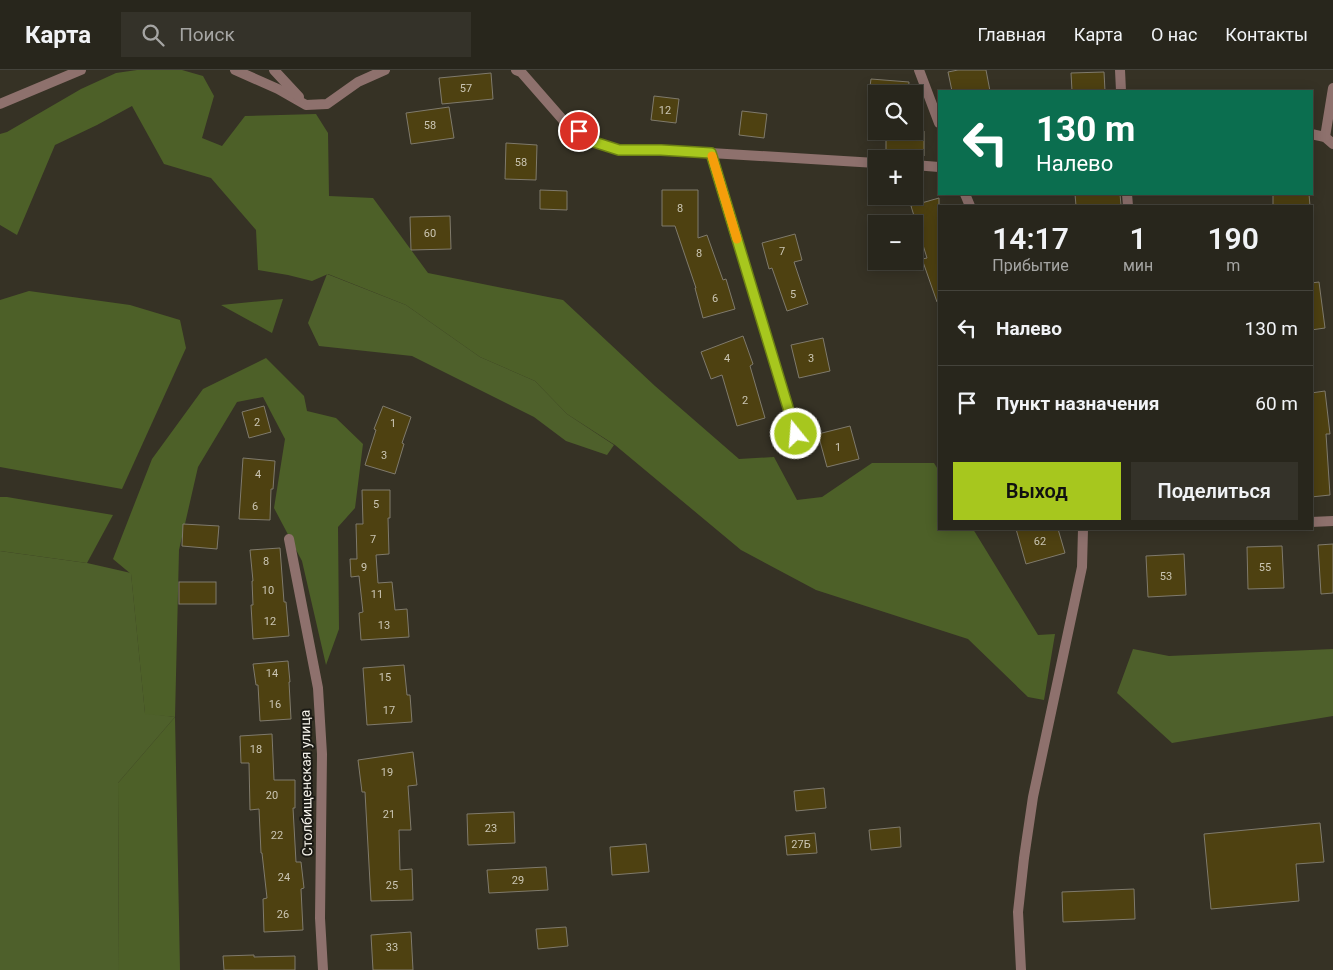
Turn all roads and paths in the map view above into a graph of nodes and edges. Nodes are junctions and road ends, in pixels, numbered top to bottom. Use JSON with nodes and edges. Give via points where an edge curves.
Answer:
{"nodes":[{"id":1,"x":81,"y":70,"type":"edge"},
{"id":2,"x":235,"y":70,"type":"edge"},
{"id":3,"x":274,"y":70,"type":"edge"},
{"id":4,"x":385,"y":70,"type":"edge"},
{"id":5,"x":516,"y":70,"type":"edge"},
{"id":6,"x":918,"y":70,"type":"edge"},
{"id":7,"x":1120,"y":70,"type":"edge"},
{"id":8,"x":1333,"y":88,"type":"edge"},
{"id":9,"x":1122,"y":90,"type":"edge"},
{"id":10,"x":0,"y":104,"type":"edge"},
{"id":11,"x":306,"y":105,"type":"junction"},
{"id":12,"x":938,"y":120,"type":"edge"},
{"id":13,"x":1313,"y":135,"type":"edge"},
{"id":14,"x":1329,"y":141,"type":"edge"},
{"id":15,"x":711,"y":153,"type":"junction"},
{"id":16,"x":868,"y":163,"type":"edge"},
{"id":17,"x":923,"y":166,"type":"edge"},
{"id":18,"x":938,"y":167,"type":"edge"},
{"id":19,"x":802,"y":453,"type":"dead end"},
{"id":20,"x":1333,"y":521,"type":"edge"},
{"id":21,"x":1313,"y":522,"type":"edge"},
{"id":22,"x":1083,"y":530,"type":"edge"},
{"id":23,"x":288,"y":539,"type":"dead end"},
{"id":24,"x":323,"y":970,"type":"edge"},
{"id":25,"x":1021,"y":970,"type":"edge"}],
"edges":[{"from":1,"to":10,"type":"street"},
{"from":2,"to":11,"type":"street"},
{"from":3,"to":11,"type":"street"},
{"from":4,"to":11,"type":"street","via":[[358,82],[327,104]]},
{"from":5,"to":15,"type":"street","via":[[522,72],[564,120],[594,142],[619,150]]},
{"from":6,"to":12,"type":"street"},
{"from":7,"to":9,"type":"street"},
{"from":8,"to":14,"type":"street"},
{"from":13,"to":14,"type":"street"},
{"from":15,"to":16,"type":"street"},
{"from":15,"to":19,"type":"street"},
{"from":17,"to":18,"type":"street"},
{"from":20,"to":21,"type":"street"},
{"from":22,"to":25,"type":"street","via":[[1082,567],[1033,797],[1024,858],[1018,912]]},
{"from":23,"to":24,"type":"street","name":"Столбищенская улица","via":[[318,688],[322,754],[320,918]]}]}
